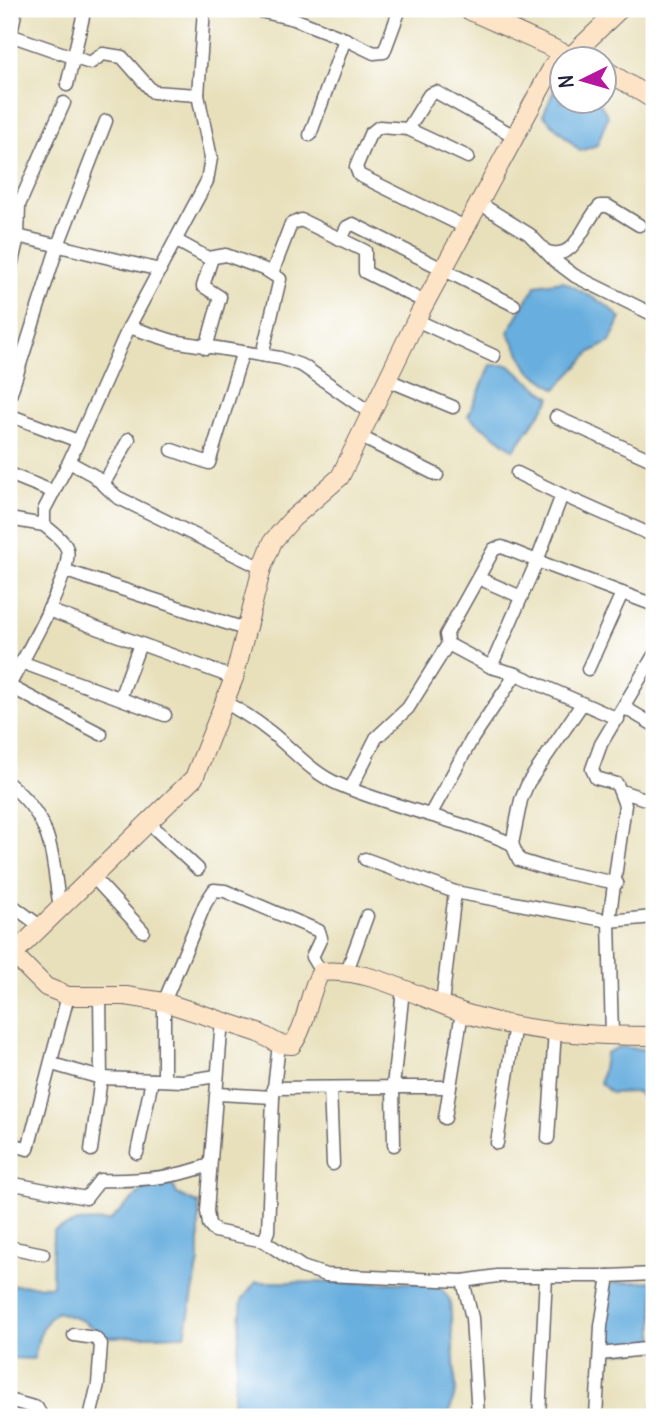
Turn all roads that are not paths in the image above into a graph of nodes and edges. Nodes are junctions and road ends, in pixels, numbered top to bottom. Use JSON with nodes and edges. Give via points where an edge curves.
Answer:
{"nodes":[{"id":1,"x":16,"y":9,"type":"edge"},
{"id":2,"x":204,"y":9,"type":"edge"},
{"id":3,"x":251,"y":9,"type":"edge"},
{"id":4,"x":400,"y":9,"type":"edge"},
{"id":5,"x":466,"y":9,"type":"edge"},
{"id":6,"x":620,"y":9,"type":"edge"},
{"id":7,"x":83,"y":17,"type":"dead end"},
{"id":8,"x":9,"y":39,"type":"edge"},
{"id":9,"x":345,"y":39,"type":"junction"},
{"id":10,"x":548,"y":46,"type":"edge"},
{"id":11,"x":581,"y":46,"type":"edge"},
{"id":12,"x":74,"y":58,"type":"junction"},
{"id":13,"x":618,"y":78,"type":"edge"},
{"id":14,"x":67,"y":85,"type":"dead end"},
{"id":15,"x":548,"y":89,"type":"edge"},
{"id":16,"x":198,"y":95,"type":"junction"},
{"id":17,"x":654,"y":100,"type":"edge"},
{"id":18,"x":64,"y":103,"type":"dead end"},
{"id":19,"x":106,"y":121,"type":"dead end"},
{"id":20,"x":408,"y":130,"type":"junction"},
{"id":21,"x":310,"y":135,"type":"dead end"},
{"id":22,"x":516,"y":137,"type":"junction"},
{"id":23,"x":468,"y":157,"type":"dead end"},
{"id":24,"x":479,"y":203,"type":"junction"},
{"id":25,"x":639,"y":225,"type":"dead end"},
{"id":26,"x":465,"y":227,"type":"junction"},
{"id":27,"x":13,"y":236,"type":"edge"},
{"id":28,"x":341,"y":239,"type":"junction"},
{"id":29,"x":177,"y":241,"type":"junction"},
{"id":30,"x":58,"y":245,"type":"junction"},
{"id":31,"x":548,"y":252,"type":"junction"},
{"id":32,"x":212,"y":258,"type":"junction"},
{"id":33,"x":443,"y":268,"type":"junction"},
{"id":34,"x":160,"y":270,"type":"junction"},
{"id":35,"x":272,"y":273,"type":"junction"},
{"id":36,"x":9,"y":275,"type":"edge"},
{"id":37,"x":425,"y":302,"type":"junction"},
{"id":38,"x":514,"y":305,"type":"dead end"},
{"id":39,"x":654,"y":315,"type":"edge"},
{"id":40,"x":416,"y":320,"type":"junction"},
{"id":41,"x":129,"y":327,"type":"junction"},
{"id":42,"x":206,"y":348,"type":"junction"},
{"id":43,"x":242,"y":354,"type":"junction"},
{"id":44,"x":262,"y":355,"type":"junction"},
{"id":45,"x":494,"y":356,"type":"dead end"},
{"id":46,"x":388,"y":380,"type":"junction"},
{"id":47,"x":9,"y":399,"type":"edge"},
{"id":48,"x":453,"y":407,"type":"dead end"},
{"id":49,"x":372,"y":414,"type":"junction"},
{"id":50,"x":9,"y":415,"type":"edge"},
{"id":51,"x":556,"y":417,"type":"dead end"},
{"id":52,"x":361,"y":437,"type":"junction"},
{"id":53,"x":129,"y":439,"type":"dead end"},
{"id":54,"x":78,"y":441,"type":"junction"},
{"id":55,"x":172,"y":450,"type":"dead end"},
{"id":56,"x":654,"y":461,"type":"edge"},
{"id":57,"x":69,"y":462,"type":"junction"},
{"id":58,"x":517,"y":472,"type":"dead end"},
{"id":59,"x":9,"y":474,"type":"edge"},
{"id":60,"x":437,"y":475,"type":"dead end"},
{"id":61,"x":103,"y":485,"type":"junction"},
{"id":62,"x":54,"y":492,"type":"junction"},
{"id":63,"x":562,"y":495,"type":"junction"},
{"id":64,"x":9,"y":519,"type":"edge"},
{"id":65,"x":44,"y":526,"type":"junction"},
{"id":66,"x":654,"y":536,"type":"edge"},
{"id":67,"x":537,"y":561,"type":"junction"},
{"id":68,"x":262,"y":568,"type":"junction"},
{"id":69,"x":66,"y":571,"type":"junction"},
{"id":70,"x":478,"y":578,"type":"junction"},
{"id":71,"x":622,"y":593,"type":"junction"},
{"id":72,"x":519,"y":596,"type":"junction"},
{"id":73,"x":654,"y":605,"type":"edge"},
{"id":74,"x":48,"y":610,"type":"junction"},
{"id":75,"x":248,"y":630,"type":"junction"},
{"id":76,"x":140,"y":644,"type":"junction"},
{"id":77,"x":447,"y":644,"type":"junction"},
{"id":78,"x":654,"y":655,"type":"edge"},
{"id":79,"x":21,"y":662,"type":"junction"},
{"id":80,"x":491,"y":667,"type":"junction"},
{"id":81,"x":588,"y":669,"type":"dead end"},
{"id":82,"x":516,"y":674,"type":"junction"},
{"id":83,"x":234,"y":678,"type":"junction"},
{"id":84,"x":9,"y":686,"type":"edge"},
{"id":85,"x":120,"y":698,"type":"junction"},
{"id":86,"x":225,"y":702,"type":"junction"},
{"id":87,"x":582,"y":704,"type":"junction"},
{"id":88,"x":622,"y":714,"type":"junction"},
{"id":89,"x":165,"y":715,"type":"dead end"},
{"id":90,"x":654,"y":725,"type":"edge"},
{"id":91,"x":101,"y":734,"type":"dead end"},
{"id":92,"x":9,"y":784,"type":"edge"},
{"id":93,"x":351,"y":788,"type":"junction"},
{"id":94,"x":621,"y":790,"type":"junction"},
{"id":95,"x":654,"y":802,"type":"edge"},
{"id":96,"x":430,"y":815,"type":"junction"},
{"id":97,"x":149,"y":822,"type":"junction"},
{"id":98,"x":512,"y":844,"type":"junction"},
{"id":99,"x":365,"y":859,"type":"dead end"},
{"id":100,"x":198,"y":869,"type":"dead end"},
{"id":101,"x":94,"y":878,"type":"junction"},
{"id":102,"x":617,"y":883,"type":"junction"},
{"id":103,"x":455,"y":891,"type":"junction"},
{"id":104,"x":9,"y":903,"type":"edge"},
{"id":105,"x":60,"y":908,"type":"junction"},
{"id":106,"x":367,"y":916,"type":"dead end"},
{"id":107,"x":654,"y":917,"type":"edge"},
{"id":108,"x":609,"y":921,"type":"junction"},
{"id":109,"x":40,"y":926,"type":"junction"},
{"id":110,"x":143,"y":932,"type":"dead end"},
{"id":111,"x":12,"y":957,"type":"edge"},
{"id":112,"x":348,"y":971,"type":"junction"},
{"id":113,"x":321,"y":972,"type":"junction"},
{"id":114,"x":403,"y":989,"type":"junction"},
{"id":115,"x":100,"y":995,"type":"junction"},
{"id":116,"x":68,"y":996,"type":"junction"},
{"id":117,"x":164,"y":1003,"type":"junction"},
{"id":118,"x":442,"y":1004,"type":"junction"},
{"id":119,"x":462,"y":1012,"type":"junction"},
{"id":120,"x":222,"y":1019,"type":"junction"},
{"id":121,"x":515,"y":1024,"type":"junction"},
{"id":122,"x":555,"y":1030,"type":"junction"},
{"id":123,"x":612,"y":1036,"type":"junction"},
{"id":124,"x":654,"y":1036,"type":"edge"},
{"id":125,"x":279,"y":1044,"type":"junction"},
{"id":126,"x":52,"y":1064,"type":"junction"},
{"id":127,"x":217,"y":1076,"type":"junction"},
{"id":128,"x":102,"y":1078,"type":"junction"},
{"id":129,"x":158,"y":1080,"type":"junction"},
{"id":130,"x":393,"y":1087,"type":"junction"},
{"id":131,"x":450,"y":1087,"type":"junction"},
{"id":132,"x":330,"y":1088,"type":"junction"},
{"id":133,"x":273,"y":1092,"type":"junction"},
{"id":134,"x":218,"y":1094,"type":"junction"},
{"id":135,"x":445,"y":1118,"type":"dead end"},
{"id":136,"x":548,"y":1138,"type":"dead end"},
{"id":137,"x":9,"y":1143,"type":"edge"},
{"id":138,"x":497,"y":1143,"type":"dead end"},
{"id":139,"x":394,"y":1145,"type":"dead end"},
{"id":140,"x":91,"y":1150,"type":"dead end"},
{"id":141,"x":136,"y":1153,"type":"dead end"},
{"id":142,"x":209,"y":1164,"type":"junction"},
{"id":143,"x":333,"y":1164,"type":"dead end"},
{"id":144,"x":9,"y":1183,"type":"edge"},
{"id":145,"x":264,"y":1241,"type":"junction"},
{"id":146,"x":9,"y":1247,"type":"edge"},
{"id":147,"x":43,"y":1254,"type":"dead end"},
{"id":148,"x":654,"y":1274,"type":"edge"},
{"id":149,"x":546,"y":1276,"type":"junction"},
{"id":150,"x":609,"y":1276,"type":"junction"},
{"id":151,"x":463,"y":1281,"type":"junction"},
{"id":152,"x":74,"y":1335,"type":"dead end"},
{"id":153,"x":654,"y":1348,"type":"edge"},
{"id":154,"x":600,"y":1354,"type":"junction"},
{"id":155,"x":654,"y":1374,"type":"edge"},
{"id":156,"x":9,"y":1400,"type":"edge"},
{"id":157,"x":42,"y":1417,"type":"edge"},
{"id":158,"x":90,"y":1417,"type":"edge"},
{"id":159,"x":478,"y":1417,"type":"edge"},
{"id":160,"x":539,"y":1417,"type":"edge"},
{"id":161,"x":596,"y":1417,"type":"edge"},
{"id":162,"x":652,"y":1417,"type":"edge"}],
"edges":[{"from":1,"to":8,"type":"street"},
{"from":2,"to":16,"type":"street"},
{"from":3,"to":9,"type":"street","via":[[294,19]]},
{"from":4,"to":9,"type":"street","via":[[384,52],[374,53]]},
{"from":5,"to":10,"type":"street"},
{"from":6,"to":11,"type":"street"},
{"from":7,"to":12,"type":"street"},
{"from":8,"to":12,"type":"street"},
{"from":9,"to":21,"type":"street"},
{"from":12,"to":14,"type":"street"},
{"from":12,"to":16,"type":"street","via":[[92,63],[103,54],[122,57],[153,92]]},
{"from":13,"to":17,"type":"street"},
{"from":15,"to":22,"type":"street"},
{"from":16,"to":29,"type":"street","via":[[211,158],[202,193]]},
{"from":18,"to":27,"type":"street","via":[[19,205]]},
{"from":19,"to":30,"type":"street"},
{"from":20,"to":22,"type":"street","via":[[429,95],[436,92]]},
{"from":20,"to":23,"type":"street"},
{"from":20,"to":26,"type":"street","via":[[374,129],[356,172]]},
{"from":22,"to":24,"type":"street"},
{"from":24,"to":26,"type":"street"},
{"from":24,"to":31,"type":"street","via":[[529,234]]},
{"from":25,"to":31,"type":"street","via":[[608,206],[600,206],[568,251]]},
{"from":26,"to":33,"type":"street"},
{"from":27,"to":30,"type":"street"},
{"from":27,"to":36,"type":"street"},
{"from":28,"to":33,"type":"street","via":[[353,225]]},
{"from":28,"to":35,"type":"street","via":[[295,220]]},
{"from":28,"to":37,"type":"street","via":[[367,253],[365,272]]},
{"from":29,"to":32,"type":"street"},
{"from":29,"to":34,"type":"street"},
{"from":30,"to":34,"type":"street"},
{"from":30,"to":47,"type":"street"},
{"from":31,"to":39,"type":"street","via":[[563,268],[596,289]]},
{"from":32,"to":35,"type":"street","via":[[226,256]]},
{"from":32,"to":42,"type":"street","via":[[202,286],[220,297]]},
{"from":33,"to":37,"type":"street"},
{"from":33,"to":38,"type":"street"},
{"from":34,"to":41,"type":"street"},
{"from":35,"to":44,"type":"street","via":[[281,284]]},
{"from":37,"to":40,"type":"street"},
{"from":40,"to":45,"type":"street"},
{"from":40,"to":46,"type":"street"},
{"from":41,"to":42,"type":"street"},
{"from":41,"to":54,"type":"street"},
{"from":42,"to":43,"type":"street"},
{"from":43,"to":44,"type":"street"},
{"from":43,"to":55,"type":"street","via":[[209,463]]},
{"from":44,"to":49,"type":"street","via":[[303,366]]},
{"from":46,"to":48,"type":"street"},
{"from":46,"to":49,"type":"street"},
{"from":49,"to":52,"type":"street"},
{"from":50,"to":54,"type":"street"},
{"from":51,"to":56,"type":"street"},
{"from":52,"to":60,"type":"street"},
{"from":52,"to":68,"type":"street","via":[[340,477],[273,541]]},
{"from":53,"to":61,"type":"street"},
{"from":54,"to":57,"type":"street"},
{"from":57,"to":61,"type":"street"},
{"from":57,"to":62,"type":"street"},
{"from":58,"to":63,"type":"street"},
{"from":59,"to":62,"type":"street"},
{"from":61,"to":68,"type":"street","via":[[117,497]]},
{"from":62,"to":65,"type":"street","via":[[44,510]]},
{"from":63,"to":66,"type":"street"},
{"from":63,"to":67,"type":"street"},
{"from":64,"to":65,"type":"street"},
{"from":65,"to":69,"type":"street","via":[[68,550]]},
{"from":67,"to":70,"type":"street","via":[[498,546]]},
{"from":67,"to":71,"type":"street"},
{"from":67,"to":72,"type":"street"},
{"from":68,"to":75,"type":"street"},
{"from":69,"to":74,"type":"street"},
{"from":69,"to":75,"type":"street"},
{"from":70,"to":72,"type":"street"},
{"from":70,"to":77,"type":"street","via":[[446,635]]},
{"from":71,"to":73,"type":"street"},
{"from":71,"to":81,"type":"street"},
{"from":72,"to":80,"type":"street"},
{"from":74,"to":76,"type":"street"},
{"from":74,"to":79,"type":"street"},
{"from":75,"to":83,"type":"street"},
{"from":76,"to":83,"type":"street"},
{"from":76,"to":85,"type":"street"},
{"from":77,"to":80,"type":"street"},
{"from":77,"to":93,"type":"street","via":[[408,708],[376,738]]},
{"from":78,"to":88,"type":"street"},
{"from":79,"to":84,"type":"street"},
{"from":79,"to":85,"type":"street"},
{"from":80,"to":82,"type":"street"},
{"from":82,"to":87,"type":"street"},
{"from":82,"to":96,"type":"street","via":[[472,739]]},
{"from":83,"to":86,"type":"street"},
{"from":84,"to":91,"type":"street"},
{"from":85,"to":89,"type":"street"},
{"from":86,"to":93,"type":"street","via":[[266,728],[302,761]]},
{"from":86,"to":97,"type":"street","via":[[194,778]]},
{"from":87,"to":88,"type":"street"},
{"from":87,"to":98,"type":"street","via":[[528,783]]},
{"from":88,"to":90,"type":"street"},
{"from":88,"to":94,"type":"street","via":[[601,744],[592,769],[596,778],[617,784]]},
{"from":92,"to":105,"type":"street","via":[[32,803],[45,827]]},
{"from":93,"to":96,"type":"street"},
{"from":94,"to":95,"type":"street"},
{"from":94,"to":102,"type":"street","via":[[625,805]]},
{"from":96,"to":98,"type":"street"},
{"from":97,"to":100,"type":"street"},
{"from":97,"to":101,"type":"street"},
{"from":98,"to":102,"type":"street","via":[[519,860]]},
{"from":99,"to":103,"type":"street"},
{"from":101,"to":105,"type":"street"},
{"from":101,"to":110,"type":"street"},
{"from":102,"to":108,"type":"street"},
{"from":103,"to":108,"type":"street"},
{"from":103,"to":118,"type":"street"},
{"from":104,"to":109,"type":"street"},
{"from":105,"to":109,"type":"street"},
{"from":106,"to":112,"type":"street"},
{"from":107,"to":108,"type":"street"},
{"from":108,"to":123,"type":"street"},
{"from":109,"to":111,"type":"street"},
{"from":111,"to":116,"type":"street","via":[[46,987]]},
{"from":112,"to":113,"type":"street"},
{"from":112,"to":114,"type":"street"},
{"from":113,"to":117,"type":"street","via":[[312,957],[321,938],[319,932],[218,889],[205,904]]},
{"from":113,"to":125,"type":"street","via":[[298,1037],[292,1045]]},
{"from":114,"to":118,"type":"street"},
{"from":114,"to":130,"type":"street"},
{"from":115,"to":116,"type":"street"},
{"from":115,"to":117,"type":"street"},
{"from":115,"to":128,"type":"street"},
{"from":116,"to":126,"type":"street"},
{"from":117,"to":120,"type":"street"},
{"from":117,"to":129,"type":"street"},
{"from":118,"to":119,"type":"street"},
{"from":119,"to":121,"type":"street"},
{"from":119,"to":131,"type":"street"},
{"from":120,"to":125,"type":"street"},
{"from":120,"to":127,"type":"street"},
{"from":121,"to":122,"type":"street"},
{"from":121,"to":138,"type":"street"},
{"from":122,"to":123,"type":"street"},
{"from":122,"to":136,"type":"street"},
{"from":123,"to":124,"type":"street"},
{"from":125,"to":133,"type":"street"},
{"from":126,"to":128,"type":"street"},
{"from":126,"to":137,"type":"street","via":[[27,1149]]},
{"from":127,"to":129,"type":"street"},
{"from":127,"to":134,"type":"street"},
{"from":128,"to":129,"type":"street"},
{"from":128,"to":140,"type":"street"},
{"from":129,"to":141,"type":"street"},
{"from":130,"to":131,"type":"street"},
{"from":130,"to":132,"type":"street"},
{"from":130,"to":139,"type":"street"},
{"from":131,"to":135,"type":"street"},
{"from":132,"to":133,"type":"street"},
{"from":132,"to":143,"type":"street"},
{"from":133,"to":134,"type":"street"},
{"from":133,"to":145,"type":"street"},
{"from":134,"to":142,"type":"street"},
{"from":142,"to":144,"type":"street","via":[[188,1173],[124,1182],[100,1180],[86,1198]]},
{"from":142,"to":145,"type":"street","via":[[209,1224],[215,1231]]},
{"from":145,"to":151,"type":"street","via":[[302,1266],[326,1275]]},
{"from":146,"to":147,"type":"street"},
{"from":148,"to":150,"type":"street"},
{"from":149,"to":150,"type":"street"},
{"from":149,"to":151,"type":"street"},
{"from":149,"to":160,"type":"street"},
{"from":150,"to":154,"type":"street"},
{"from":151,"to":159,"type":"street","via":[[472,1318]]},
{"from":152,"to":158,"type":"street","via":[[95,1338],[101,1344]]},
{"from":153,"to":154,"type":"street"},
{"from":154,"to":161,"type":"street"},
{"from":155,"to":162,"type":"street"},
{"from":156,"to":157,"type":"street","via":[[37,1408]]}]}
